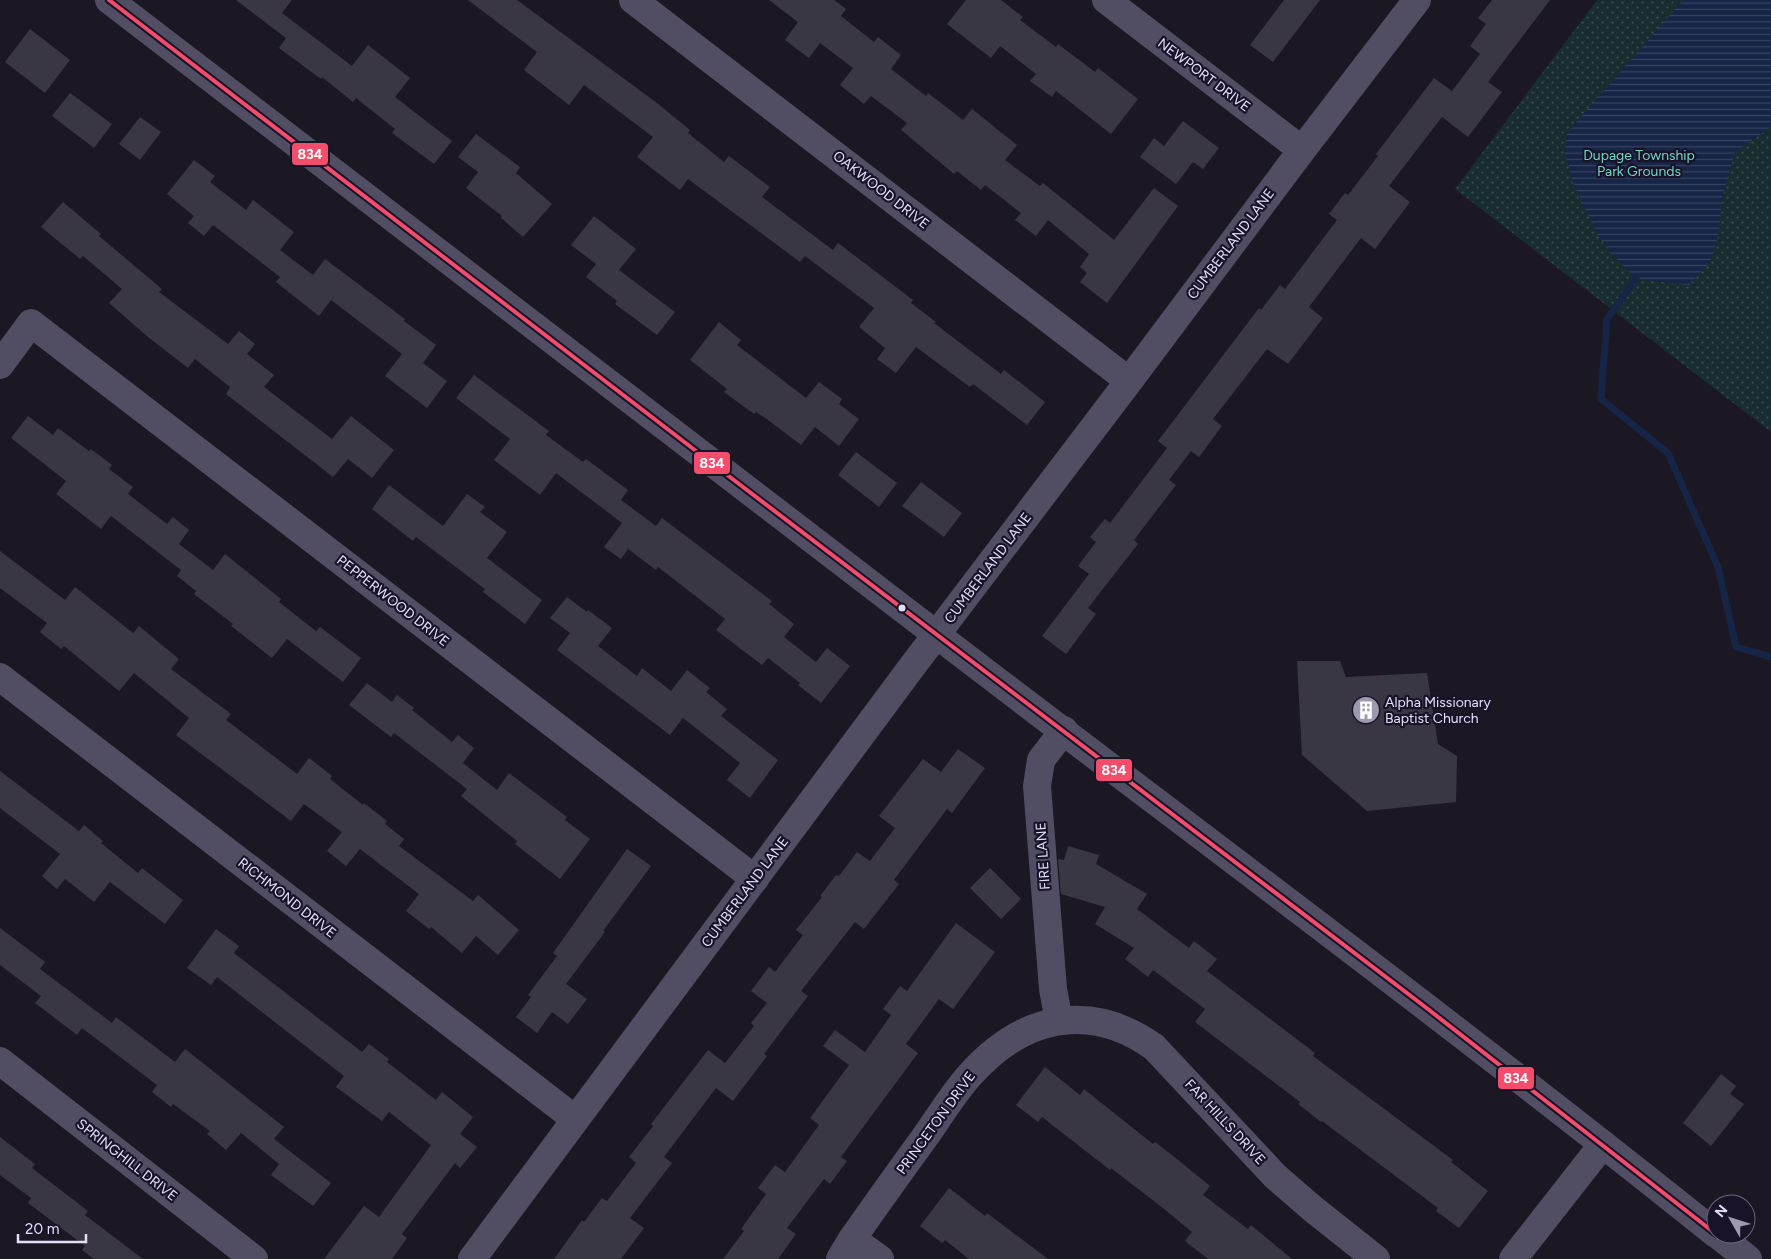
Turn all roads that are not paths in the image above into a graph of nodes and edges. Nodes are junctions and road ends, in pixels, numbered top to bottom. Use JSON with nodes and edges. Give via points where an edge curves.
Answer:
{"nodes":[{"id":1,"x":109,"y":0,"type":"edge"},
{"id":2,"x":633,"y":0,"type":"edge"},
{"id":3,"x":1106,"y":0,"type":"edge"},
{"id":4,"x":1417,"y":0,"type":"edge"},
{"id":5,"x":1302,"y":150,"type":"junction"},
{"id":6,"x":0,"y":365,"type":"edge"},
{"id":7,"x":1129,"y":381,"type":"junction"},
{"id":8,"x":936,"y":635,"type":"junction"},
{"id":9,"x":0,"y":677,"type":"edge"},
{"id":10,"x":1064,"y":730,"type":"junction"},
{"id":11,"x":755,"y":879,"type":"junction"},
{"id":12,"x":1059,"y":1021,"type":"junction"},
{"id":13,"x":0,"y":1061,"type":"edge"},
{"id":14,"x":575,"y":1119,"type":"junction"},
{"id":15,"x":1603,"y":1144,"type":"junction"},
{"id":16,"x":1706,"y":1226,"type":"edge"},
{"id":17,"x":1729,"y":1244,"type":"edge"},
{"id":18,"x":846,"y":1249,"type":"edge"},
{"id":19,"x":254,"y":1259,"type":"edge"},
{"id":20,"x":472,"y":1259,"type":"edge"},
{"id":21,"x":880,"y":1259,"type":"edge"},
{"id":22,"x":1376,"y":1259,"type":"edge"},
{"id":23,"x":1513,"y":1259,"type":"edge"},
{"id":24,"x":1748,"y":1259,"type":"edge"}],
"edges":[{"from":1,"to":8,"type":"street"},
{"from":2,"to":7,"type":"street","name":"OAKWOOD DRIVE"},
{"from":3,"to":5,"type":"street","name":"NEWPORT DRIVE"},
{"from":4,"to":5,"type":"street","name":"CUMBERLAND LANE"},
{"from":5,"to":7,"type":"street","name":"CUMBERLAND LANE"},
{"from":6,"to":11,"type":"street","name":"PEPPERWOOD DRIVE","via":[[31,323]]},
{"from":7,"to":8,"type":"street","name":"CUMBERLAND LANE"},
{"from":8,"to":10,"type":"street"},
{"from":8,"to":11,"type":"street","name":"CUMBERLAND LANE"},
{"from":9,"to":14,"type":"street","name":"RICHMOND DRIVE"},
{"from":10,"to":12,"type":"street","name":"FIRE LANE","via":[[1041,760],[1037,786],[1053,989]]},
{"from":10,"to":15,"type":"street"},
{"from":11,"to":14,"type":"street","name":"CUMBERLAND LANE"},
{"from":12,"to":18,"type":"street","name":"PRINCETON DRIVE","via":[[1024,1031],[996,1049],[968,1076]]},
{"from":12,"to":22,"type":"street","name":"FAR HILLS DRIVE","via":[[1091,1020],[1114,1025],[1154,1047],[1275,1176]]},
{"from":13,"to":19,"type":"street","name":"SPRINGHILL DRIVE"},
{"from":14,"to":20,"type":"street","name":"CUMBERLAND LANE"},
{"from":15,"to":16,"type":"street"},
{"from":15,"to":23,"type":"street"},
{"from":17,"to":24,"type":"street"},
{"from":18,"to":21,"type":"street"}]}
